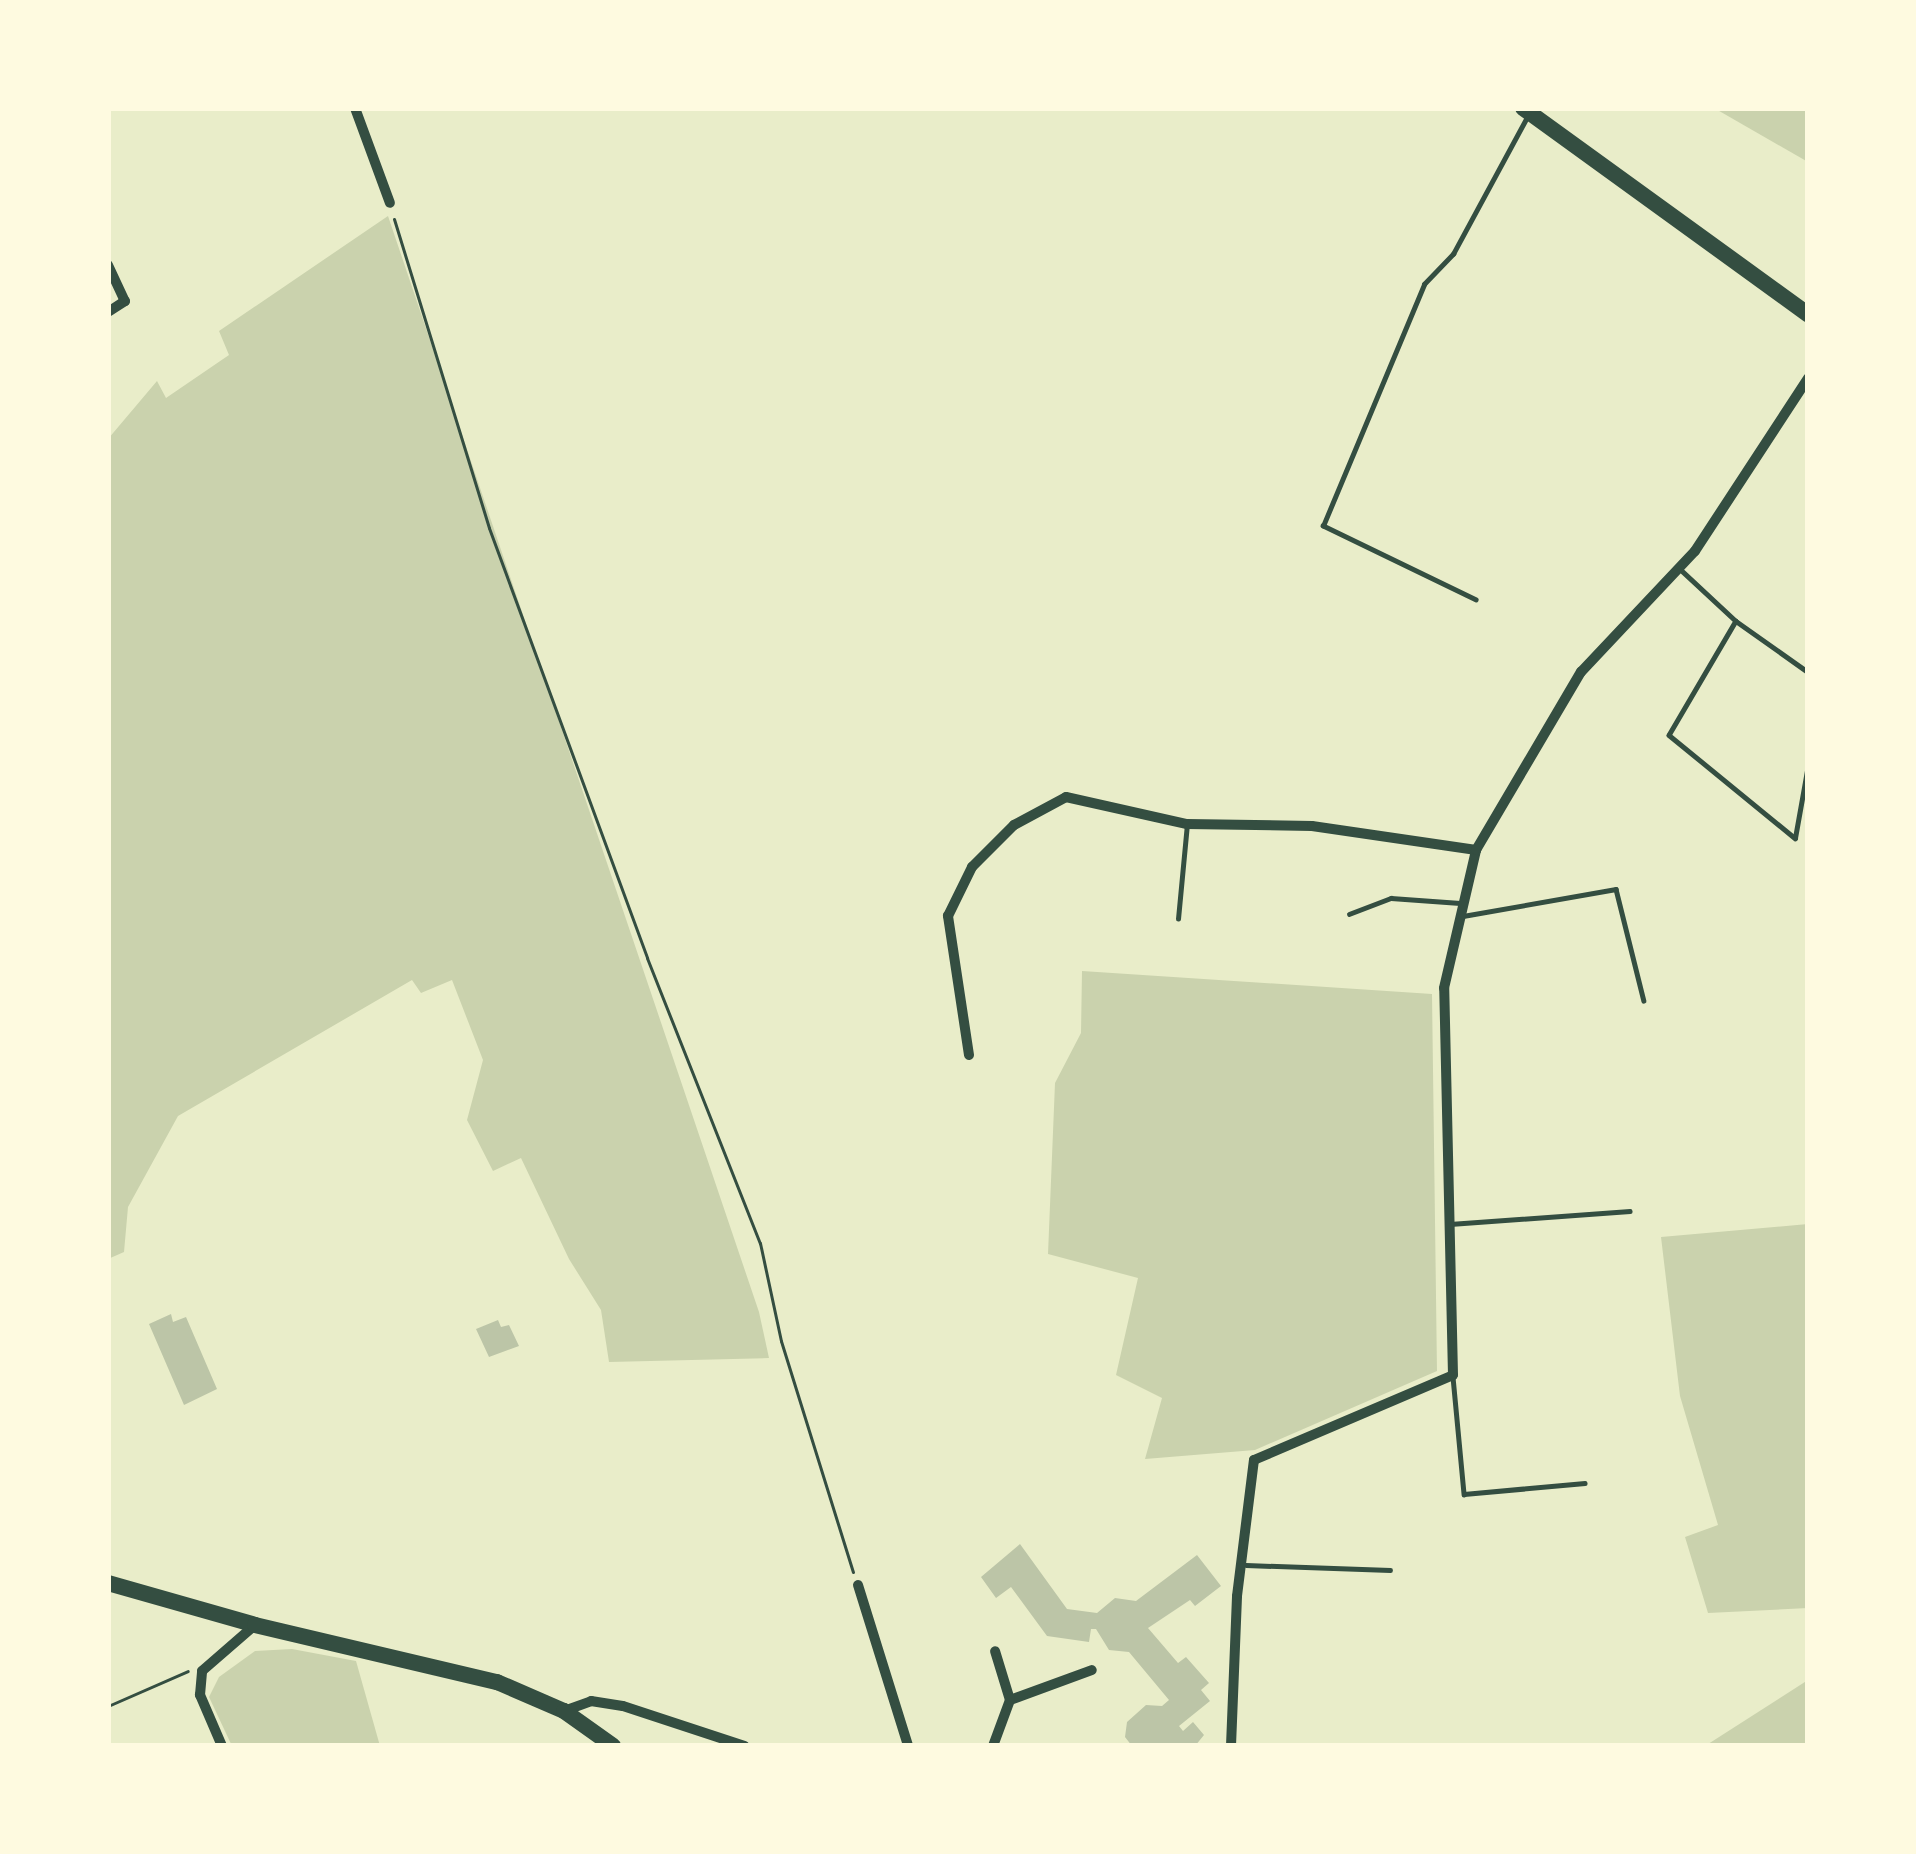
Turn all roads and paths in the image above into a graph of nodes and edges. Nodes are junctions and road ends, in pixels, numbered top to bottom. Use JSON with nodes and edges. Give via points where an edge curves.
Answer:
{"nodes":[{"id":1,"x":355,"y":108,"type":"edge"},
{"id":2,"x":1526,"y":110,"type":"edge"},
{"id":3,"x":390,"y":203,"type":"joint"},
{"id":4,"x":108,"y":265,"type":"edge"},
{"id":5,"x":108,"y":312,"type":"edge"},
{"id":6,"x":1808,"y":314,"type":"edge"},
{"id":7,"x":1808,"y":378,"type":"edge"},
{"id":8,"x":1680,"y":569,"type":"junction"},
{"id":9,"x":1476,"y":600,"type":"dead end"},
{"id":10,"x":1736,"y":621,"type":"junction"},
{"id":11,"x":1808,"y":672,"type":"edge"},
{"id":12,"x":1808,"y":765,"type":"edge"},
{"id":13,"x":1186,"y":824,"type":"junction"},
{"id":14,"x":1476,"y":850,"type":"junction"},
{"id":15,"x":1461,"y":903,"type":"junction"},
{"id":16,"x":1349,"y":914,"type":"dead end"},
{"id":17,"x":1458,"y":917,"type":"junction"},
{"id":18,"x":1178,"y":919,"type":"dead end"},
{"id":19,"x":1644,"y":1001,"type":"dead end"},
{"id":20,"x":969,"y":1055,"type":"dead end"},
{"id":21,"x":1630,"y":1211,"type":"dead end"},
{"id":22,"x":1450,"y":1224,"type":"junction"},
{"id":23,"x":1453,"y":1376,"type":"junction"},
{"id":24,"x":1585,"y":1483,"type":"dead end"},
{"id":25,"x":1240,"y":1564,"type":"junction"},
{"id":26,"x":1390,"y":1570,"type":"dead end"},
{"id":27,"x":108,"y":1582,"type":"edge"},
{"id":28,"x":858,"y":1585,"type":"joint"},
{"id":29,"x":255,"y":1625,"type":"junction"},
{"id":30,"x":995,"y":1651,"type":"dead end"},
{"id":31,"x":1092,"y":1670,"type":"dead end"},
{"id":32,"x":202,"y":1671,"type":"junction"},
{"id":33,"x":1010,"y":1700,"type":"junction"},
{"id":34,"x":108,"y":1706,"type":"edge"},
{"id":35,"x":564,"y":1711,"type":"junction"},
{"id":36,"x":222,"y":1746,"type":"edge"},
{"id":37,"x":613,"y":1746,"type":"edge"},
{"id":38,"x":745,"y":1746,"type":"edge"},
{"id":39,"x":908,"y":1746,"type":"edge"},
{"id":40,"x":993,"y":1746,"type":"edge"},
{"id":41,"x":1231,"y":1746,"type":"edge"}],
"edges":[{"from":1,"to":3,"type":"street"},
{"from":2,"to":6,"type":"main road"},
{"from":2,"to":9,"type":"lane","via":[[1454,254],[1424,284],[1323,526]]},
{"from":3,"to":28,"type":"path","via":[[489,528],[760,1243],[781,1341]]},
{"from":4,"to":5,"type":"street","via":[[125,301]]},
{"from":7,"to":8,"type":"street"},
{"from":8,"to":10,"type":"lane"},
{"from":8,"to":14,"type":"street","via":[[1581,672]]},
{"from":10,"to":11,"type":"lane"},
{"from":10,"to":12,"type":"lane","via":[[1669,735],[1795,838]]},
{"from":13,"to":14,"type":"street","via":[[1312,826]]},
{"from":13,"to":18,"type":"lane"},
{"from":13,"to":20,"type":"street","via":[[1066,797],[1014,825],[972,867],[948,916]]},
{"from":14,"to":15,"type":"street"},
{"from":15,"to":16,"type":"lane","via":[[1391,898]]},
{"from":15,"to":17,"type":"street"},
{"from":17,"to":19,"type":"lane","via":[[1616,890]]},
{"from":17,"to":22,"type":"street","via":[[1444,988]]},
{"from":21,"to":22,"type":"lane"},
{"from":22,"to":23,"type":"street"},
{"from":23,"to":24,"type":"lane","via":[[1464,1494]]},
{"from":23,"to":25,"type":"street","via":[[1253,1460]]},
{"from":25,"to":26,"type":"lane"},
{"from":25,"to":41,"type":"street"},
{"from":27,"to":29,"type":"main road"},
{"from":28,"to":39,"type":"street"},
{"from":29,"to":32,"type":"street"},
{"from":29,"to":35,"type":"main road","via":[[442,1666]]},
{"from":30,"to":33,"type":"street"},
{"from":31,"to":33,"type":"street"},
{"from":32,"to":34,"type":"path","via":[[178,1672]]},
{"from":32,"to":36,"type":"street","via":[[200,1695]]},
{"from":33,"to":40,"type":"street"},
{"from":35,"to":37,"type":"main road"},
{"from":35,"to":38,"type":"street","via":[[591,1700],[623,1706]]}]}
